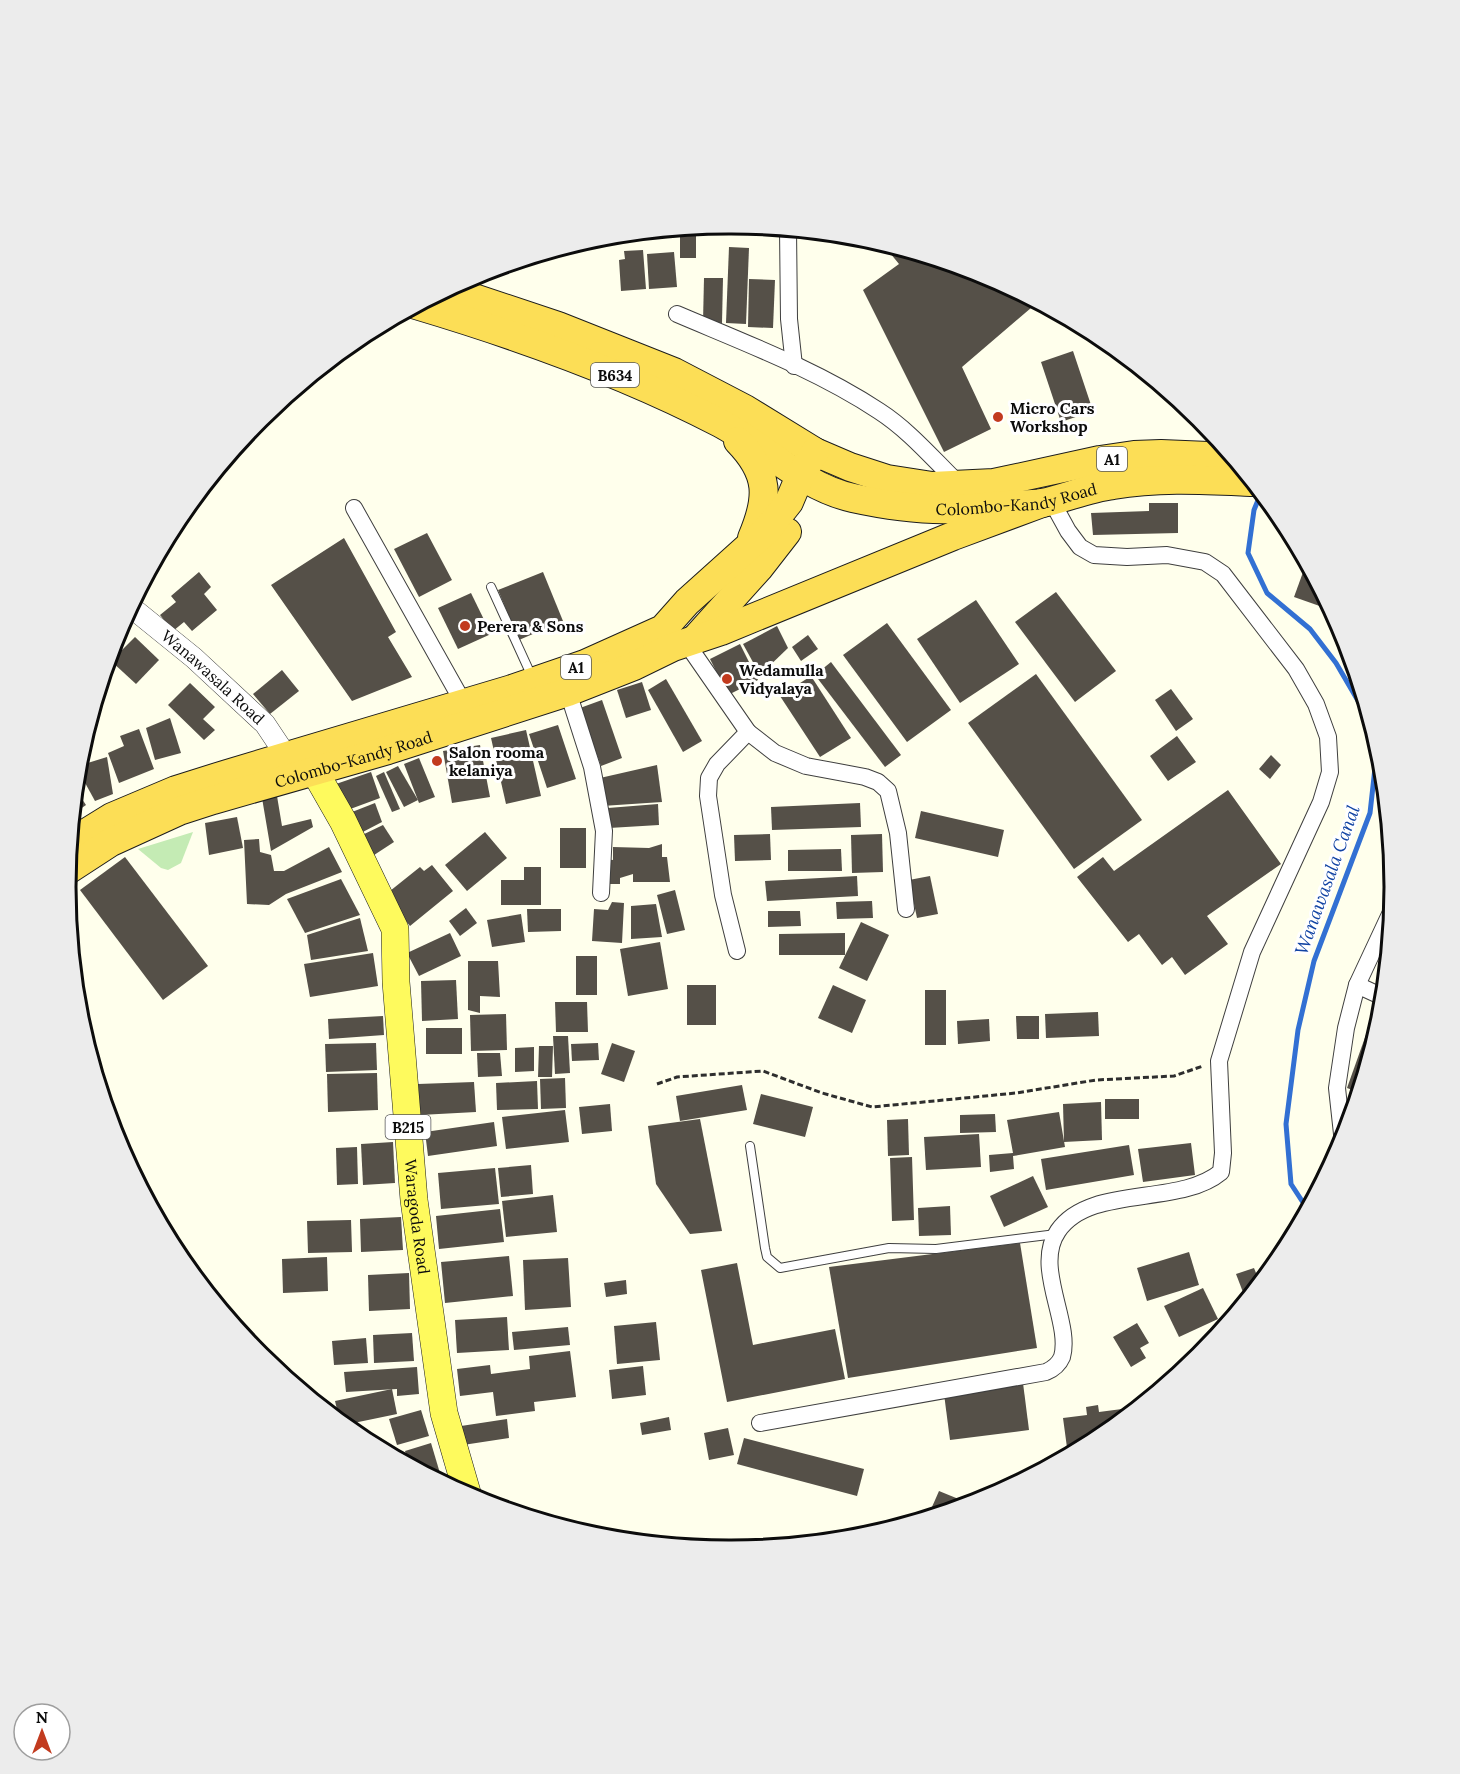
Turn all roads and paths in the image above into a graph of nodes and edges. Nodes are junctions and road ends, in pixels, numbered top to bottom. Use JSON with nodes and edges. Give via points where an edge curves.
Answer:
{"nodes":[{"id":1,"x":788,"y":236,"type":"edge"},
{"id":2,"x":459,"y":293,"type":"edge"},
{"id":3,"x":427,"y":309,"type":"edge"},
{"id":4,"x":677,"y":314,"type":"dead end"},
{"id":5,"x":794,"y":366,"type":"junction"},
{"id":6,"x":722,"y":424,"type":"junction"},
{"id":7,"x":825,"y":456,"type":"junction"},
{"id":8,"x":1235,"y":473,"type":"edge"},
{"id":9,"x":1236,"y":474,"type":"edge"},
{"id":10,"x":808,"y":481,"type":"junction"},
{"id":11,"x":960,"y":485,"type":"junction"},
{"id":12,"x":1047,"y":501,"type":"junction"},
{"id":13,"x":354,"y":508,"type":"dead end"},
{"id":14,"x":746,"y":551,"type":"junction"},
{"id":15,"x":491,"y":587,"type":"dead end"},
{"id":16,"x":137,"y":612,"type":"edge"},
{"id":17,"x":691,"y":642,"type":"junction"},
{"id":18,"x":534,"y":682,"type":"junction"},
{"id":19,"x":568,"y":692,"type":"junction"},
{"id":20,"x":464,"y":704,"type":"junction"},
{"id":21,"x":748,"y":732,"type":"junction"},
{"id":22,"x":287,"y":757,"type":"junction"},
{"id":23,"x":315,"y":772,"type":"junction"},
{"id":24,"x":79,"y":838,"type":"edge"},
{"id":25,"x":77,"y":863,"type":"edge"},
{"id":26,"x":601,"y":893,"type":"dead end"},
{"id":27,"x":906,"y":909,"type":"dead end"},
{"id":28,"x":1382,"y":932,"type":"edge"},
{"id":29,"x":737,"y":951,"type":"dead end"},
{"id":30,"x":1357,"y":985,"type":"junction"},
{"id":31,"x":1374,"y":993,"type":"edge"},
{"id":32,"x":1219,"y":1060,"type":"junction"},
{"id":33,"x":657,"y":1084,"type":"dead end"},
{"id":34,"x":1340,"y":1120,"type":"edge"},
{"id":35,"x":750,"y":1146,"type":"dead end"},
{"id":36,"x":1056,"y":1234,"type":"junction"},
{"id":37,"x":760,"y":1423,"type":"dead end"},
{"id":38,"x":464,"y":1484,"type":"edge"}],
"edges":[{"from":1,"to":5,"type":"street"},
{"from":2,"to":7,"type":"highway","number":"B634","via":[[558,326],[674,372]]},
{"from":3,"to":6,"type":"highway","number":"B634","via":[[547,348]]},
{"from":4,"to":5,"type":"street"},
{"from":5,"to":11,"type":"street","via":[[881,411]]},
{"from":6,"to":10,"type":"highway","number":"B634"},
{"from":6,"to":14,"type":"highway","via":[[760,468],[764,500]]},
{"from":7,"to":10,"type":"highway","name":"Colombo-Kandy Road","number":"A1"},
{"from":7,"to":11,"type":"highway","name":"Colombo-Kandy Road","number":"A1","via":[[887,479],[932,486]]},
{"from":8,"to":11,"type":"highway","name":"Colombo-Kandy Road","number":"A1","via":[[1161,454],[1134,455],[994,483]]},
{"from":9,"to":12,"type":"highway","name":"Colombo-Kandy Road","number":"A1","via":[[1088,489]]},
{"from":10,"to":12,"type":"highway","name":"Colombo-Kandy Road","number":"A1","via":[[852,498],[913,507],[952,510]]},
{"from":10,"to":14,"type":"highway","name":"Colombo-Kandy Road","number":"A1"},
{"from":10,"to":17,"type":"highway","name":"Colombo-Kandy Road","number":"A1","via":[[793,523]]},
{"from":12,"to":17,"type":"highway"},
{"from":12,"to":32,"type":"street","via":[[1080,547],[1094,555],[1183,557],[1205,562],[1223,574],[1296,669],[1316,704],[1328,737],[1330,771],[1321,802],[1252,952]]},
{"from":13,"to":20,"type":"street"},
{"from":14,"to":18,"type":"highway","name":"Colombo-Kandy Road","number":"A1","via":[[687,602],[663,630]]},
{"from":15,"to":18,"type":"lane"},
{"from":16,"to":22,"type":"street","name":"Wanawasala Road","via":[[265,724]]},
{"from":17,"to":19,"type":"highway","name":"Colombo-Kandy Road","number":"A1"},
{"from":17,"to":21,"type":"street"},
{"from":18,"to":20,"type":"highway","name":"Colombo-Kandy Road","number":"A1"},
{"from":19,"to":23,"type":"highway","name":"Colombo-Kandy Road","number":"A1"},
{"from":19,"to":26,"type":"street","via":[[592,767],[604,831]]},
{"from":20,"to":22,"type":"highway","name":"Colombo-Kandy Road","number":"A1"},
{"from":21,"to":27,"type":"street","via":[[775,753],[806,766],[865,777],[888,791],[898,832]]},
{"from":21,"to":29,"type":"street","via":[[717,764],[709,778],[708,796],[723,895]]},
{"from":22,"to":23,"type":"highway"},
{"from":22,"to":24,"type":"highway","name":"Colombo-Kandy Road","number":"A1","via":[[151,800]]},
{"from":23,"to":25,"type":"highway","name":"Colombo-Kandy Road","number":"A1","via":[[156,820]]},
{"from":23,"to":38,"type":"main road","name":"Waragoda Road","number":"B215","via":[[395,929],[414,1200],[444,1413]]},
{"from":28,"to":30,"type":"street"},
{"from":30,"to":31,"type":"street"},
{"from":30,"to":34,"type":"street","via":[[1337,1088]]},
{"from":32,"to":33,"type":"path","via":[[1174,1076],[1096,1080],[1016,1093],[872,1107],[763,1071],[677,1077]]},
{"from":32,"to":36,"type":"street","via":[[1221,1172],[1209,1182],[1191,1188],[1091,1207],[1068,1218]]},
{"from":35,"to":36,"type":"lane","via":[[765,1248],[780,1268],[890,1248],[936,1249]]},
{"from":36,"to":37,"type":"street","via":[[1050,1269],[1063,1340],[1062,1358],[1054,1368]]}]}
